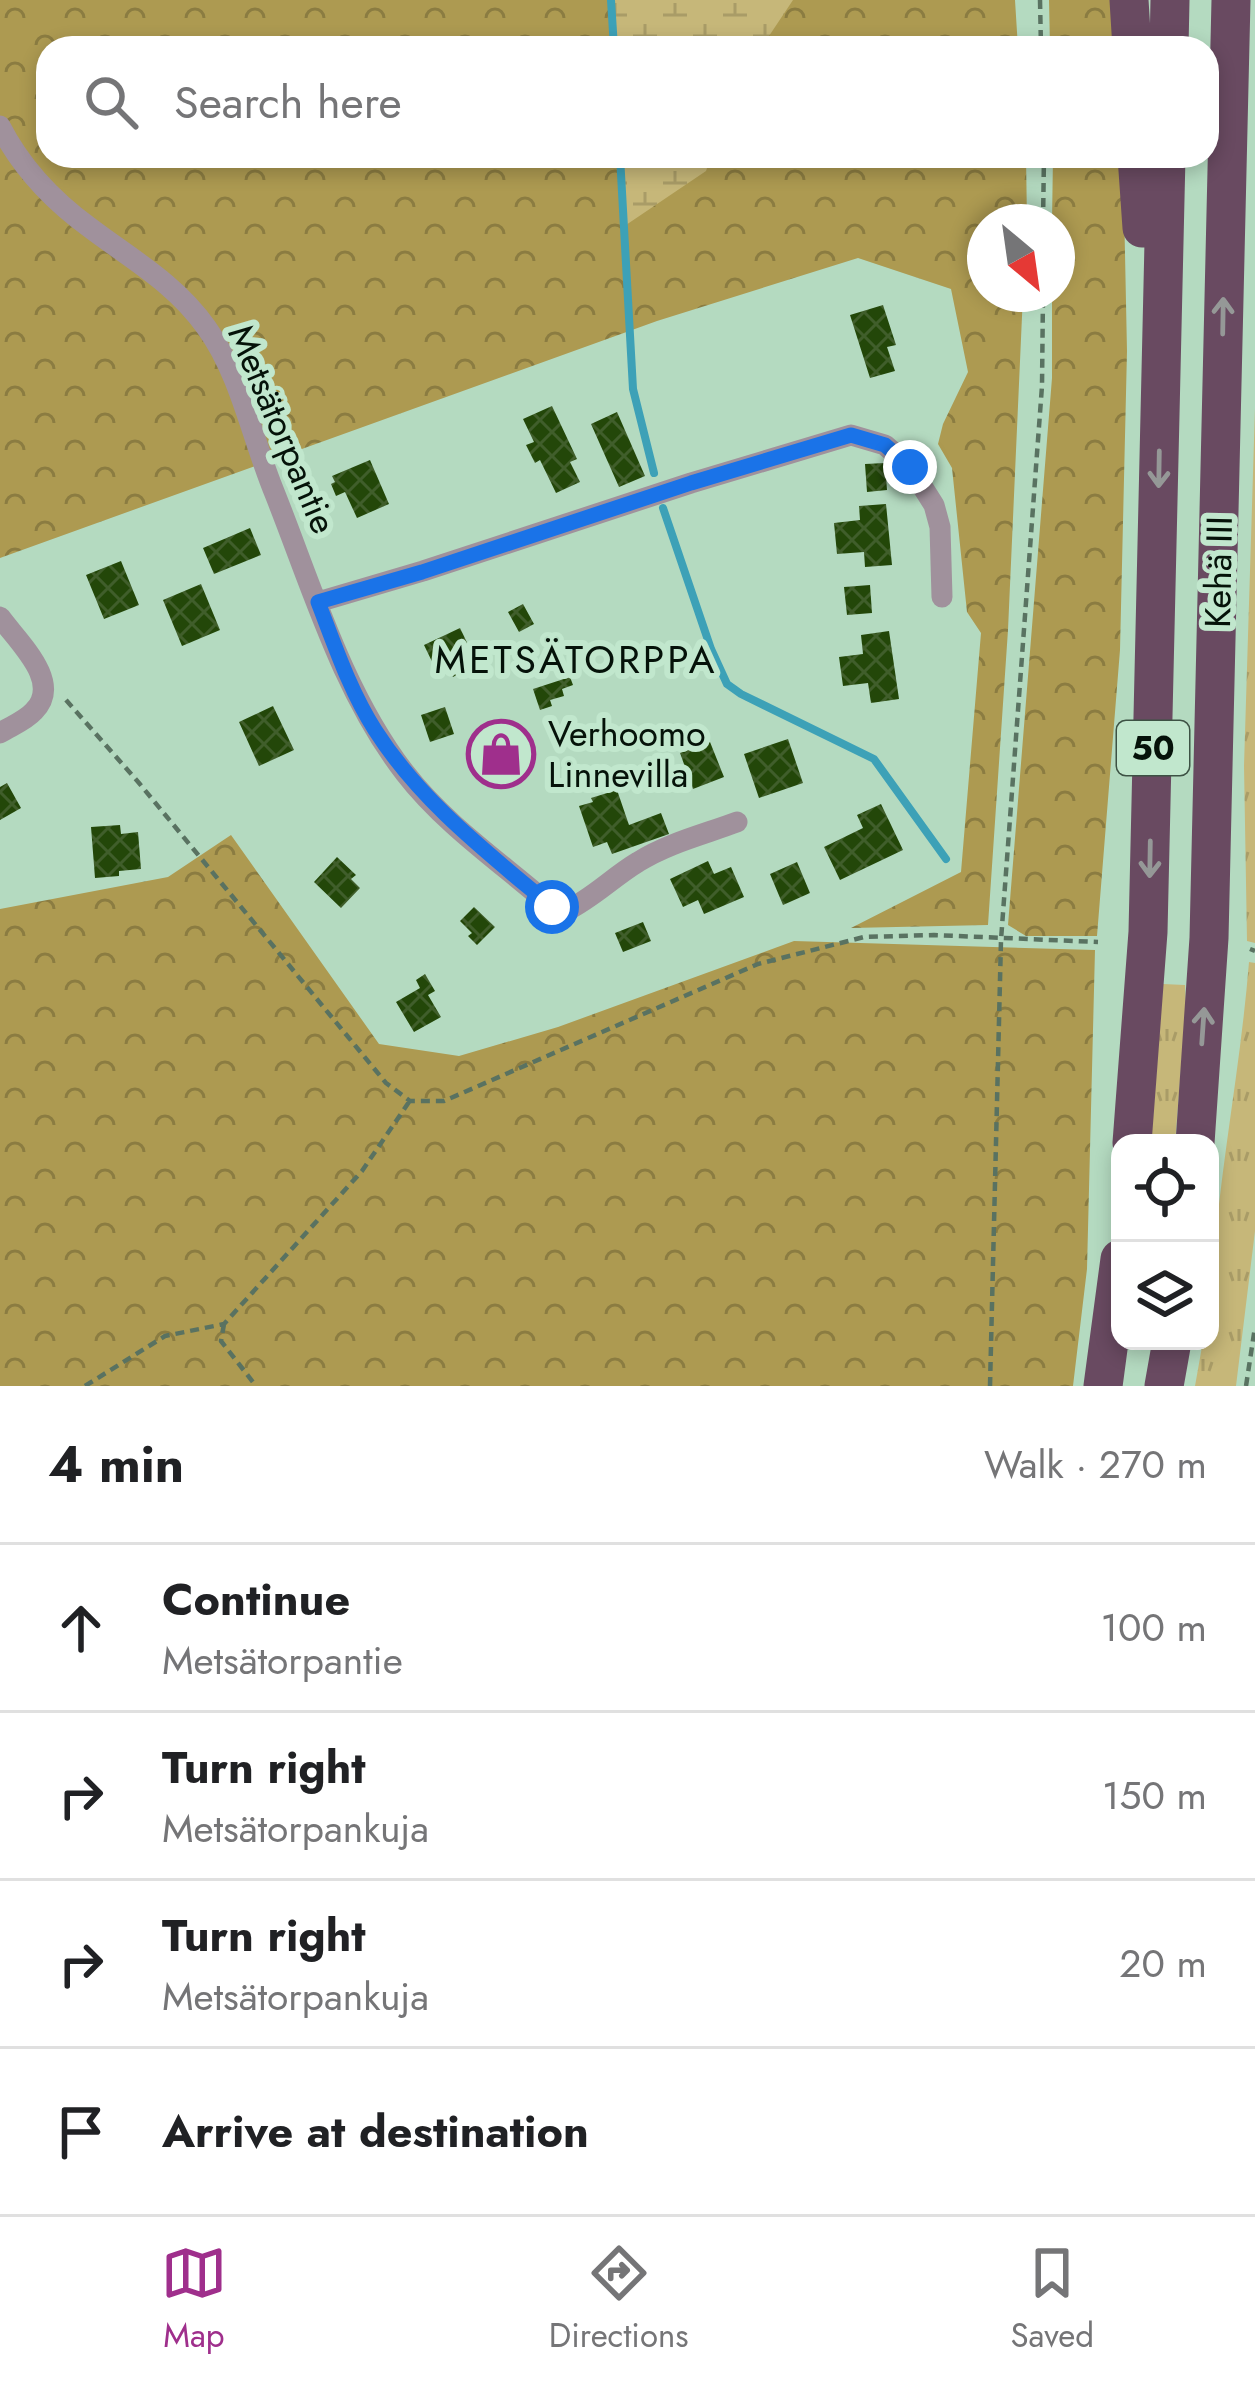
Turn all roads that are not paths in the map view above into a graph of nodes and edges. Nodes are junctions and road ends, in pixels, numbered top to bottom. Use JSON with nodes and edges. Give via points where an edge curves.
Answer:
{"nodes":[{"id":1,"x":1129,"y":0,"type":"edge"},
{"id":2,"x":1170,"y":0,"type":"edge"},
{"id":3,"x":1231,"y":0,"type":"edge"},
{"id":4,"x":1131,"y":36,"type":"edge"},
{"id":5,"x":1169,"y":36,"type":"edge"},
{"id":6,"x":0,"y":126,"type":"edge"},
{"id":7,"x":1139,"y":168,"type":"edge"},
{"id":8,"x":1166,"y":168,"type":"edge"},
{"id":9,"x":1162,"y":352,"type":"junction"},
{"id":10,"x":942,"y":597,"type":"dead end"},
{"id":11,"x":318,"y":602,"type":"junction"},
{"id":12,"x":0,"y":617,"type":"edge"},
{"id":13,"x":0,"y":733,"type":"edge"},
{"id":14,"x":737,"y":822,"type":"dead end"},
{"id":15,"x":1133,"y":1134,"type":"edge"},
{"id":16,"x":1196,"y":1134,"type":"edge"},
{"id":17,"x":1111,"y":1326,"type":"edge"},
{"id":18,"x":1170,"y":1350,"type":"edge"},
{"id":19,"x":1103,"y":1386,"type":"edge"},
{"id":20,"x":1164,"y":1386,"type":"edge"}],
"edges":[{"from":1,"to":4,"type":"highway"},
{"from":2,"to":5,"type":"highway"},
{"from":16,"to":3,"type":"highway","name":"Kehä III","number":"50","one_way":true,"via":[[1209,938]]},
{"from":6,"to":11,"type":"street","name":"Metsätorpantie","via":[[54,198],[160,277],[209,330]]},
{"from":7,"to":9,"type":"highway"},
{"from":8,"to":9,"type":"highway","name":"Kehä III","number":"50"},
{"from":9,"to":15,"type":"highway","name":"Kehä III","number":"50","one_way":true,"via":[[1148,932]]},
{"from":10,"to":11,"type":"street","via":[[934,505],[885,445],[851,435]]},
{"from":11,"to":14,"type":"street","name":"Metsätorpantie","via":[[346,674],[406,775],[552,907],[566,911],[651,854]]},
{"from":12,"to":13,"type":"street","via":[[45,680],[38,708]]},
{"from":17,"to":19,"type":"highway"},
{"from":18,"to":20,"type":"highway"}]}
